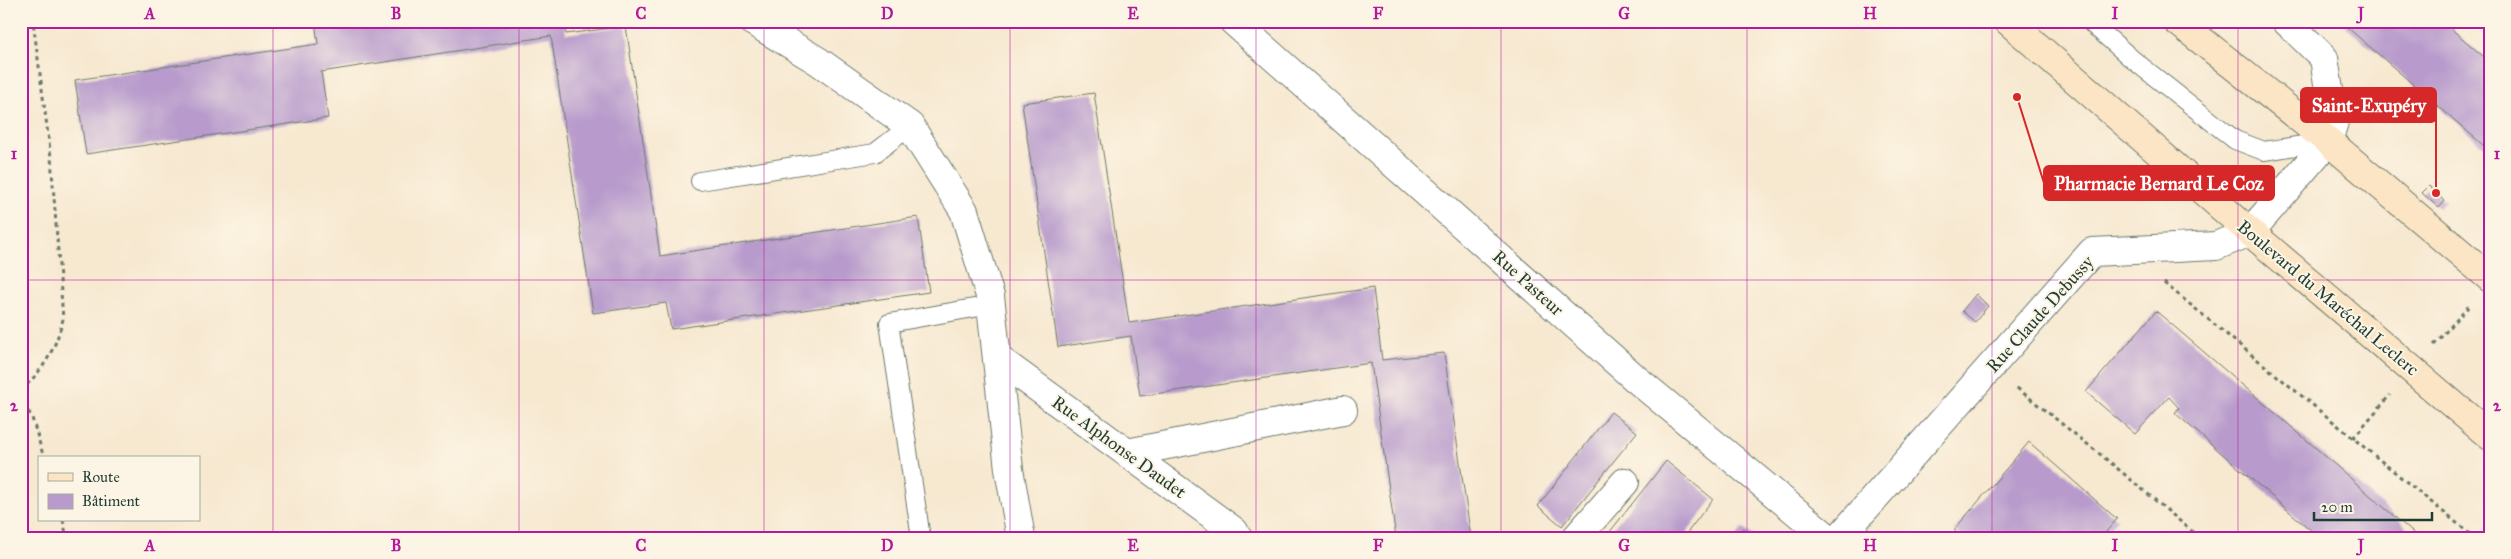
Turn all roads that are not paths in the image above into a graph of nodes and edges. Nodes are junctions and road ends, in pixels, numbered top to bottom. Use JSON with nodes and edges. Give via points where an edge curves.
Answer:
{"nodes":[{"id":1,"x":752,"y":21,"type":"edge"},
{"id":2,"x":1233,"y":21,"type":"edge"},
{"id":3,"x":2008,"y":21,"type":"edge"},
{"id":4,"x":2089,"y":21,"type":"edge"},
{"id":5,"x":2177,"y":21,"type":"edge"},
{"id":6,"x":2286,"y":21,"type":"edge"},
{"id":7,"x":910,"y":126,"type":"junction"},
{"id":8,"x":2328,"y":141,"type":"junction"},
{"id":9,"x":700,"y":181,"type":"dead end"},
{"id":10,"x":2250,"y":232,"type":"junction"},
{"id":11,"x":2490,"y":278,"type":"edge"},
{"id":12,"x":991,"y":305,"type":"junction"},
{"id":13,"x":997,"y":358,"type":"junction"},
{"id":14,"x":1343,"y":410,"type":"dead end"},
{"id":15,"x":2490,"y":436,"type":"edge"},
{"id":16,"x":1127,"y":453,"type":"junction"},
{"id":17,"x":1625,"y":482,"type":"dead end"},
{"id":18,"x":921,"y":538,"type":"edge"},
{"id":19,"x":1021,"y":538,"type":"edge"},
{"id":20,"x":1238,"y":538,"type":"edge"},
{"id":21,"x":1576,"y":538,"type":"edge"},
{"id":22,"x":1828,"y":538,"type":"edge"},
{"id":23,"x":1839,"y":538,"type":"edge"}],
"edges":[{"from":1,"to":7,"type":"street"},
{"from":2,"to":22,"type":"street","name":"Rue Pasteur","via":[[1636,378]]},
{"from":3,"to":10,"type":"main road","name":"Boulevard du Maréchal Leclerc"},
{"from":4,"to":8,"type":"lane","via":[[2235,140],[2264,151]]},
{"from":5,"to":8,"type":"main road"},
{"from":6,"to":8,"type":"street","via":[[2324,58],[2334,122]]},
{"from":7,"to":9,"type":"lane","via":[[875,153]]},
{"from":7,"to":12,"type":"street","via":[[964,210]]},
{"from":8,"to":10,"type":"street","name":"Rue Claude Debussy"},
{"from":8,"to":11,"type":"main road"},
{"from":10,"to":15,"type":"main road","name":"Boulevard du Maréchal Leclerc"},
{"from":10,"to":23,"type":"street","name":"Rue Claude Debussy","via":[[2216,246],[2092,252]]},
{"from":12,"to":13,"type":"street"},
{"from":12,"to":18,"type":"lane","via":[[890,323]]},
{"from":13,"to":16,"type":"street","name":"Rue Alphonse Daudet"},
{"from":13,"to":19,"type":"street","via":[[1008,469]]},
{"from":14,"to":16,"type":"street"},
{"from":16,"to":20,"type":"street","name":"Rue Alphonse Daudet","via":[[1234,531]]},
{"from":17,"to":21,"type":"street"}]}
